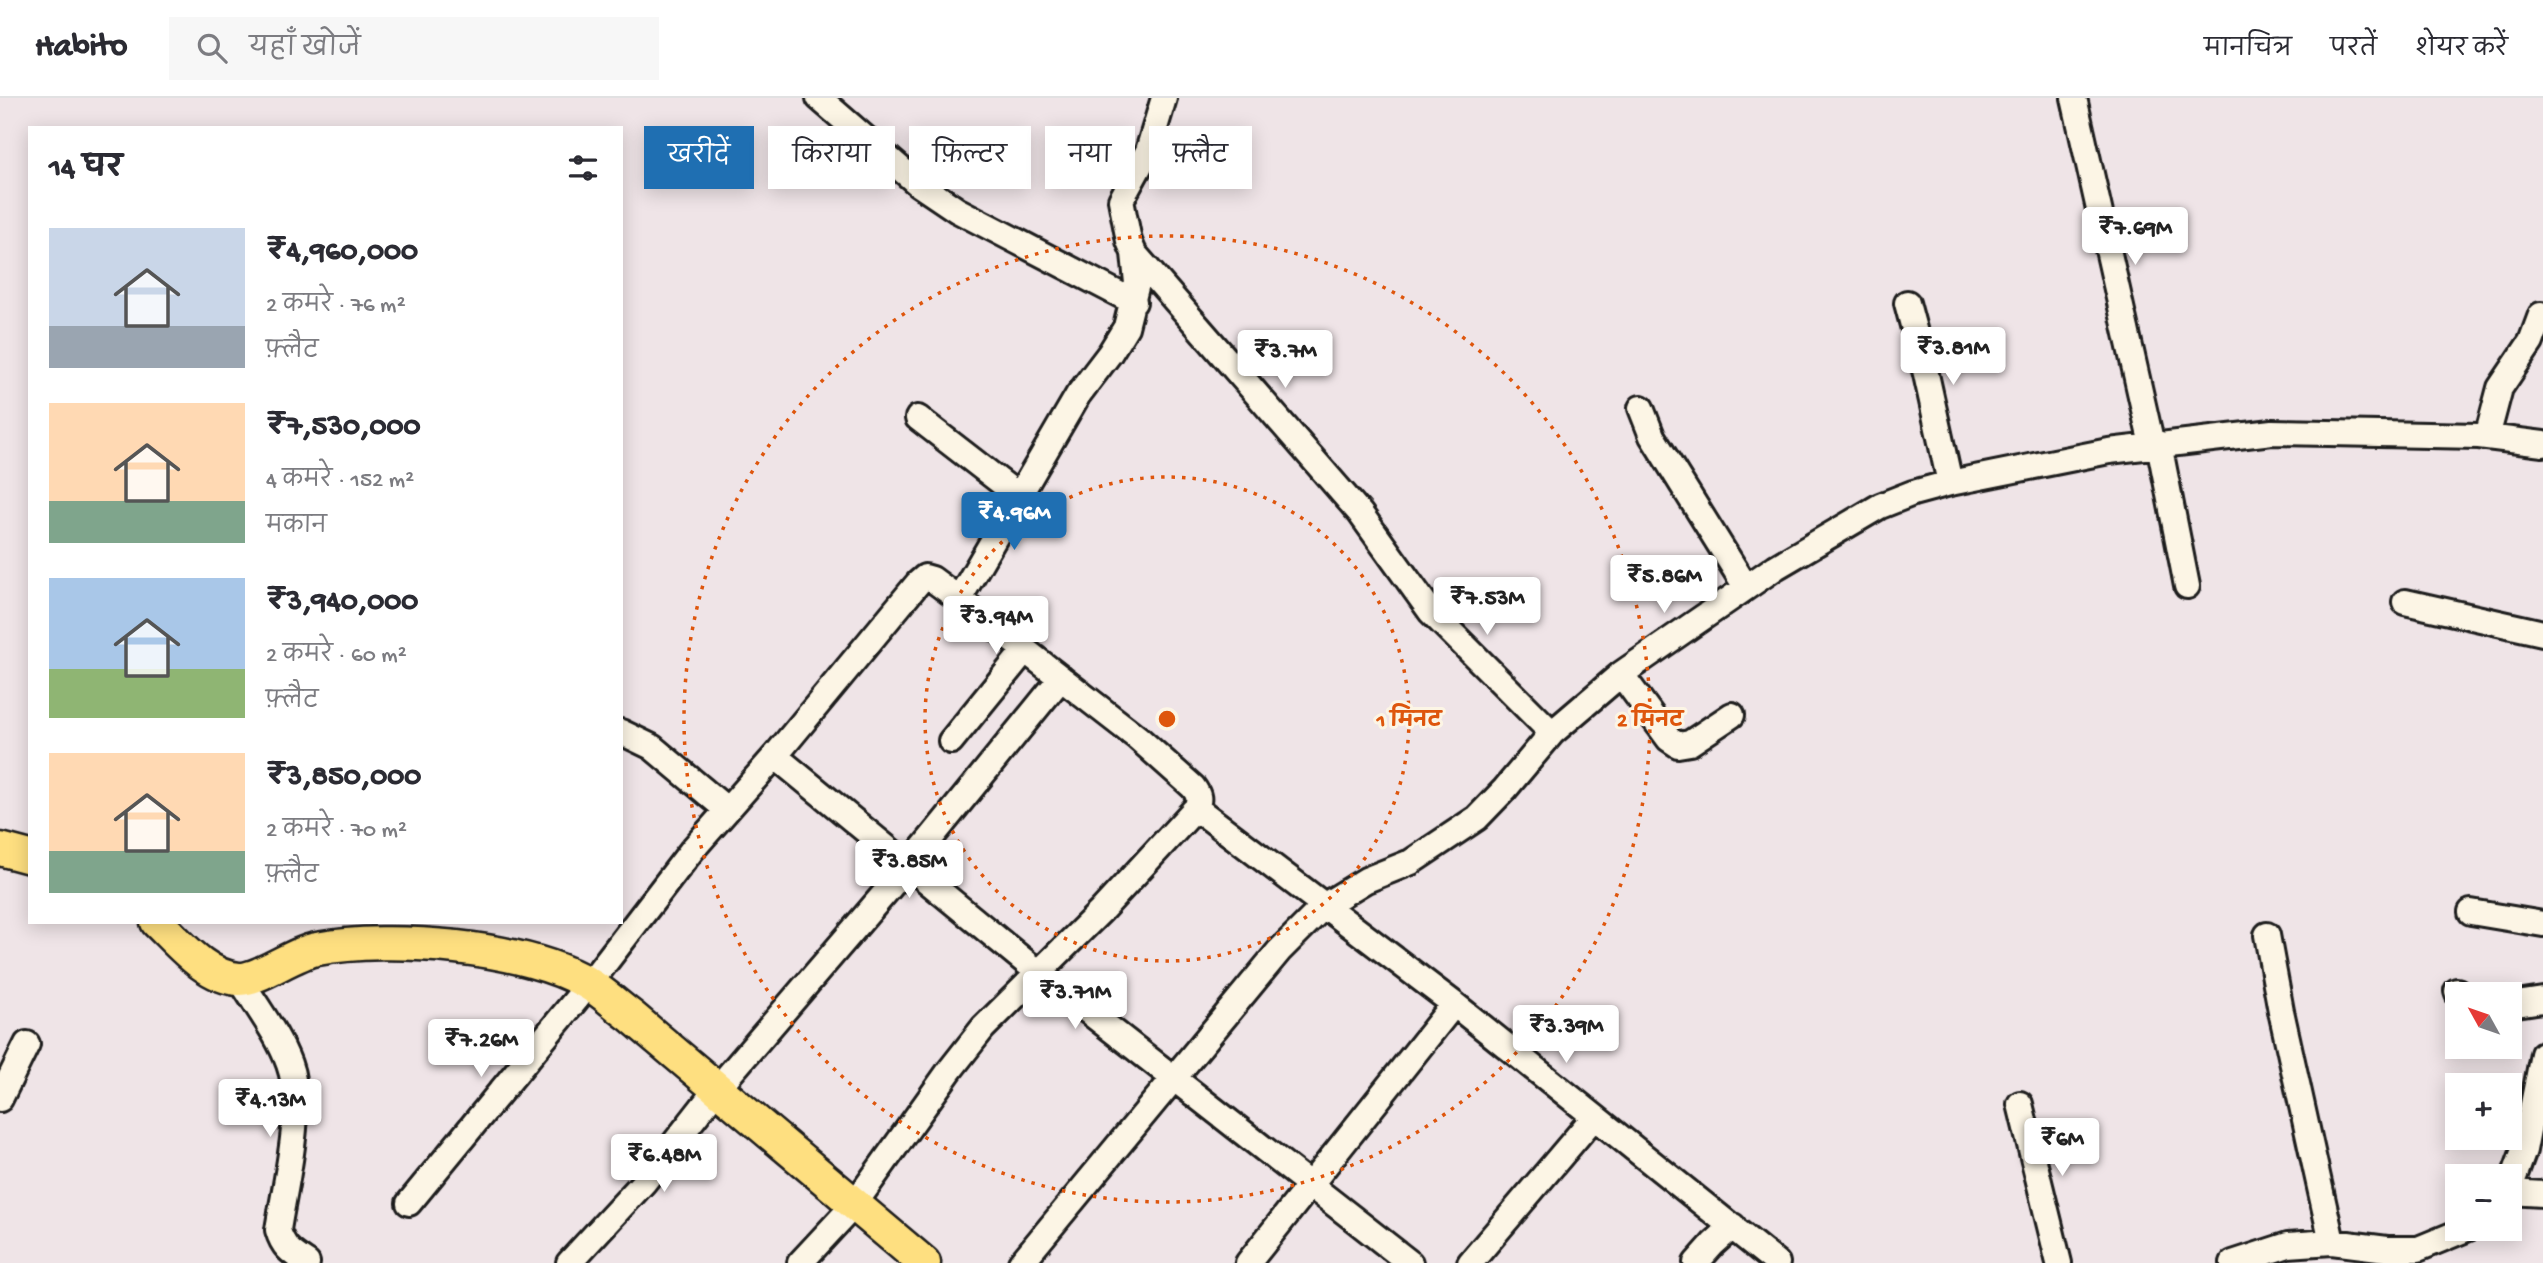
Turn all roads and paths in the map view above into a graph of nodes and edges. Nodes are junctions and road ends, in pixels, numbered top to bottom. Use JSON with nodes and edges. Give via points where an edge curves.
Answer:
{"nodes":[{"id":1,"x":819,"y":98,"type":"edge"},
{"id":2,"x":1164,"y":98,"type":"edge"},
{"id":3,"x":2074,"y":98,"type":"edge"},
{"id":4,"x":1134,"y":253,"type":"junction"},
{"id":5,"x":1134,"y":302,"type":"junction"},
{"id":6,"x":1906,"y":303,"type":"dead end"},
{"id":7,"x":2541,"y":315,"type":"dead end"},
{"id":8,"x":1641,"y":408,"type":"dead end"},
{"id":9,"x":918,"y":418,"type":"dead end"},
{"id":10,"x":2487,"y":437,"type":"junction"},
{"id":11,"x":2543,"y":444,"type":"edge"},
{"id":12,"x":2156,"y":445,"type":"junction"},
{"id":13,"x":1950,"y":483,"type":"junction"},
{"id":14,"x":1020,"y":497,"type":"junction"},
{"id":15,"x":2187,"y":586,"type":"dead end"},
{"id":16,"x":1746,"y":587,"type":"junction"},
{"id":17,"x":959,"y":598,"type":"junction"},
{"id":18,"x":2405,"y":602,"type":"dead end"},
{"id":19,"x":2543,"y":632,"type":"edge"},
{"id":20,"x":1025,"y":650,"type":"junction"},
{"id":21,"x":1621,"y":674,"type":"junction"},
{"id":22,"x":1061,"y":678,"type":"junction"},
{"id":23,"x":1732,"y":715,"type":"dead end"},
{"id":24,"x":623,"y":733,"type":"edge"},
{"id":25,"x":1552,"y":733,"type":"junction"},
{"id":26,"x":951,"y":741,"type":"dead end"},
{"id":27,"x":775,"y":756,"type":"junction"},
{"id":28,"x":726,"y":808,"type":"junction"},
{"id":29,"x":1196,"y":808,"type":"junction"},
{"id":30,"x":0,"y":849,"type":"edge"},
{"id":31,"x":28,"y":856,"type":"edge"},
{"id":32,"x":909,"y":865,"type":"junction"},
{"id":33,"x":1325,"y":905,"type":"junction"},
{"id":34,"x":2471,"y":912,"type":"dead end"},
{"id":35,"x":159,"y":924,"type":"edge"},
{"id":36,"x":2543,"y":924,"type":"edge"},
{"id":37,"x":2267,"y":935,"type":"dead end"},
{"id":38,"x":1039,"y":973,"type":"junction"},
{"id":39,"x":240,"y":979,"type":"junction"},
{"id":40,"x":589,"y":984,"type":"junction"},
{"id":41,"x":2543,"y":1000,"type":"edge"},
{"id":42,"x":2522,"y":1003,"type":"edge"},
{"id":43,"x":1454,"y":1004,"type":"junction"},
{"id":44,"x":27,"y":1044,"type":"dead end"},
{"id":45,"x":2543,"y":1054,"type":"edge"},
{"id":46,"x":1174,"y":1080,"type":"junction"},
{"id":47,"x":716,"y":1090,"type":"junction"},
{"id":48,"x":0,"y":1098,"type":"edge"},
{"id":49,"x":2021,"y":1104,"type":"dead end"},
{"id":50,"x":1594,"y":1117,"type":"junction"},
{"id":51,"x":2519,"y":1164,"type":"edge"},
{"id":52,"x":1310,"y":1185,"type":"junction"},
{"id":53,"x":2522,"y":1191,"type":"edge"},
{"id":54,"x":2543,"y":1194,"type":"edge"},
{"id":55,"x":409,"y":1202,"type":"dead end"},
{"id":56,"x":853,"y":1206,"type":"junction"},
{"id":57,"x":1732,"y":1226,"type":"junction"},
{"id":58,"x":2447,"y":1241,"type":"edge"},
{"id":59,"x":2332,"y":1242,"type":"junction"},
{"id":60,"x":2422,"y":1256,"type":"edge"},
{"id":61,"x":574,"y":1261,"type":"edge"},
{"id":62,"x":307,"y":1263,"type":"edge"},
{"id":63,"x":800,"y":1263,"type":"edge"},
{"id":64,"x":924,"y":1263,"type":"edge"},
{"id":65,"x":1021,"y":1263,"type":"edge"},
{"id":66,"x":1248,"y":1263,"type":"edge"},
{"id":67,"x":1410,"y":1263,"type":"edge"},
{"id":68,"x":1470,"y":1263,"type":"edge"},
{"id":69,"x":1696,"y":1263,"type":"edge"},
{"id":70,"x":1777,"y":1263,"type":"edge"},
{"id":71,"x":2059,"y":1263,"type":"edge"},
{"id":72,"x":2233,"y":1263,"type":"edge"}],
"edges":[{"from":1,"to":5,"type":"street","via":[[916,183],[957,210]]},
{"from":2,"to":4,"type":"street","via":[[1148,151],[1121,200]]},
{"from":3,"to":12,"type":"street"},
{"from":4,"to":5,"type":"street"},
{"from":4,"to":25,"type":"street","via":[[1360,513],[1431,612]]},
{"from":5,"to":14,"type":"street","via":[[1121,338],[1078,395]]},
{"from":6,"to":13,"type":"street"},
{"from":7,"to":10,"type":"street","via":[[2531,342],[2501,388]]},
{"from":8,"to":16,"type":"street","via":[[1652,436]]},
{"from":9,"to":14,"type":"street"},
{"from":10,"to":11,"type":"street"},
{"from":10,"to":12,"type":"street","via":[[2272,432]]},
{"from":12,"to":13,"type":"street"},
{"from":12,"to":15,"type":"street"},
{"from":13,"to":16,"type":"street","via":[[1880,506]]},
{"from":14,"to":17,"type":"street"},
{"from":16,"to":21,"type":"street"},
{"from":17,"to":20,"type":"street"},
{"from":17,"to":27,"type":"street","via":[[932,579],[925,577],[918,583]]},
{"from":18,"to":19,"type":"street"},
{"from":20,"to":22,"type":"street"},
{"from":20,"to":26,"type":"street"},
{"from":21,"to":23,"type":"street","via":[[1678,745],[1690,743]]},
{"from":21,"to":25,"type":"street"},
{"from":22,"to":29,"type":"street","via":[[1193,787],[1199,797]]},
{"from":22,"to":32,"type":"street"},
{"from":24,"to":28,"type":"street","via":[[652,747]]},
{"from":25,"to":33,"type":"street","via":[[1477,818],[1411,862],[1366,880]]},
{"from":27,"to":28,"type":"street"},
{"from":27,"to":32,"type":"street"},
{"from":28,"to":40,"type":"street"},
{"from":29,"to":33,"type":"street"},
{"from":29,"to":38,"type":"street"},
{"from":30,"to":31,"type":"main road"},
{"from":32,"to":38,"type":"street"},
{"from":32,"to":47,"type":"street"},
{"from":33,"to":43,"type":"street"},
{"from":33,"to":46,"type":"street","via":[[1279,951]]},
{"from":34,"to":36,"type":"street"},
{"from":35,"to":39,"type":"main road","via":[[205,965]]},
{"from":37,"to":59,"type":"street"},
{"from":38,"to":46,"type":"street"},
{"from":38,"to":56,"type":"street","via":[[983,1028]]},
{"from":39,"to":40,"type":"main road","via":[[252,978],[314,949],[377,944],[449,947],[524,959]]},
{"from":39,"to":62,"type":"street","via":[[282,1048],[294,1080],[293,1139],[278,1230],[281,1243]]},
{"from":40,"to":47,"type":"main road"},
{"from":40,"to":55,"type":"street"},
{"from":41,"to":42,"type":"street"},
{"from":43,"to":50,"type":"street"},
{"from":43,"to":52,"type":"street"},
{"from":44,"to":48,"type":"street"},
{"from":45,"to":51,"type":"street"},
{"from":46,"to":52,"type":"street"},
{"from":46,"to":65,"type":"street"},
{"from":47,"to":56,"type":"main road"},
{"from":47,"to":61,"type":"street"},
{"from":49,"to":71,"type":"street"},
{"from":50,"to":57,"type":"street"},
{"from":50,"to":68,"type":"street"},
{"from":52,"to":66,"type":"street"},
{"from":52,"to":67,"type":"street"},
{"from":53,"to":54,"type":"street"},
{"from":56,"to":63,"type":"street"},
{"from":56,"to":64,"type":"main road"},
{"from":57,"to":69,"type":"street"},
{"from":57,"to":70,"type":"street"},
{"from":58,"to":60,"type":"street"},
{"from":59,"to":60,"type":"street"},
{"from":59,"to":72,"type":"street","via":[[2288,1245]]}]}
